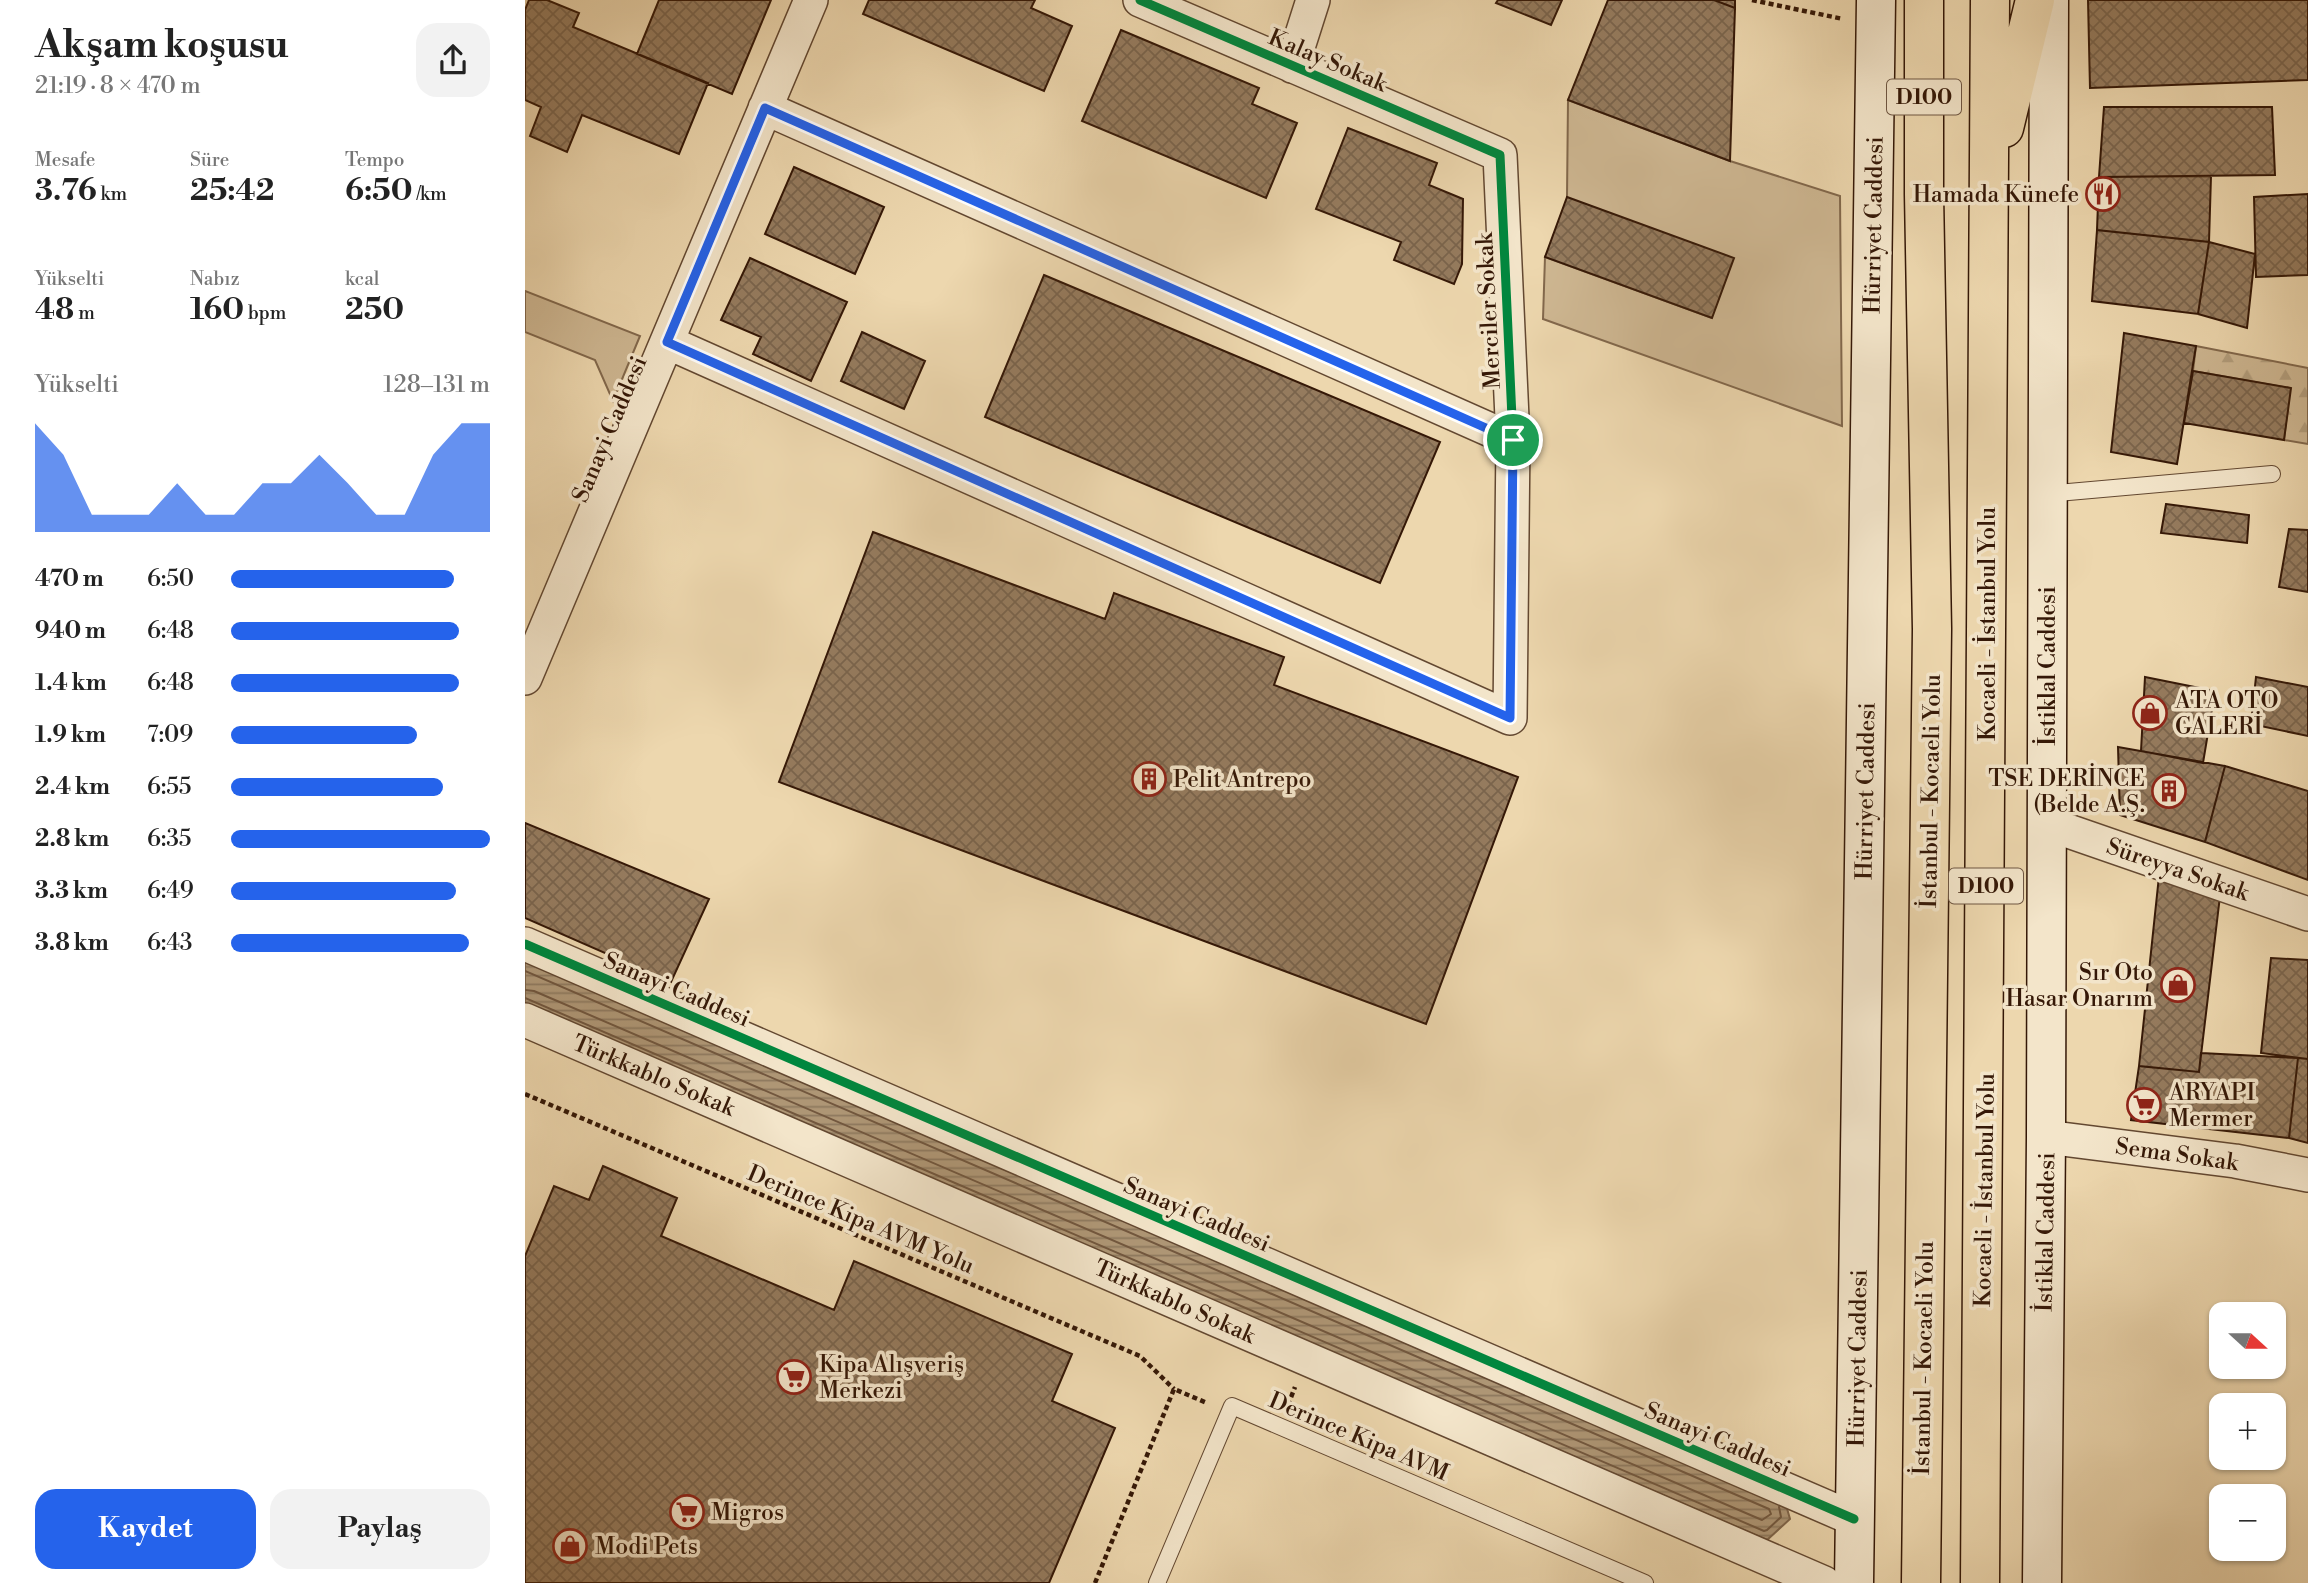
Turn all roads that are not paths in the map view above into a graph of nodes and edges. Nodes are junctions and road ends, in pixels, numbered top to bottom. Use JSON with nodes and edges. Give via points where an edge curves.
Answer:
{"nodes":[{"id":1,"x":811,"y":0,"type":"edge"},
{"id":2,"x":1140,"y":0,"type":"edge"},
{"id":3,"x":1313,"y":0,"type":"edge"},
{"id":4,"x":1924,"y":0,"type":"edge"},
{"id":5,"x":1990,"y":0,"type":"edge"},
{"id":6,"x":2035,"y":0,"type":"edge"},
{"id":7,"x":2049,"y":0,"type":"edge"},
{"id":8,"x":1865,"y":11,"type":"edge"},
{"id":9,"x":1292,"y":66,"type":"junction"},
{"id":10,"x":765,"y":108,"type":"junction"},
{"id":11,"x":1500,"y":155,"type":"joint"},
{"id":12,"x":1990,"y":188,"type":"junction"},
{"id":13,"x":667,"y":342,"type":"junction"},
{"id":14,"x":1513,"y":440,"type":"junction"},
{"id":15,"x":2272,"y":474,"type":"dead end"},
{"id":16,"x":2046,"y":494,"type":"junction"},
{"id":17,"x":525,"y":678,"type":"edge"},
{"id":18,"x":2048,"y":824,"type":"junction"},
{"id":19,"x":2308,"y":914,"type":"edge"},
{"id":20,"x":525,"y":944,"type":"edge"},
{"id":21,"x":525,"y":1020,"type":"edge"},
{"id":22,"x":2046,"y":1137,"type":"junction"},
{"id":23,"x":2308,"y":1175,"type":"edge"},
{"id":24,"x":1854,"y":1519,"type":"junction"},
{"id":25,"x":1157,"y":1583,"type":"edge"},
{"id":26,"x":1645,"y":1583,"type":"edge"},
{"id":27,"x":1824,"y":1583,"type":"edge"},
{"id":28,"x":1854,"y":1583,"type":"edge"},
{"id":29,"x":1921,"y":1583,"type":"edge"},
{"id":30,"x":1980,"y":1583,"type":"edge"},
{"id":31,"x":2042,"y":1583,"type":"edge"}],
"edges":[{"from":1,"to":10,"type":"street","name":"Sanayi Caddesi"},
{"from":2,"to":9,"type":"street","name":"Kalay Sokak"},
{"from":3,"to":9,"type":"street"},
{"from":4,"to":29,"type":"highway","name":"İstanbul - Kocaeli Yolu","number":"D100","via":[[1932,629]]},
{"from":5,"to":12,"type":"highway","name":"Kocaeli - İstanbul Yolu","number":"D100"},
{"from":6,"to":12,"type":"highway"},
{"from":7,"to":16,"type":"main road","name":"İstiklal Caddesi"},
{"from":8,"to":24,"type":"main road","name":"Hürriyet Caddesi"},
{"from":9,"to":11,"type":"street","name":"Kalay Sokak"},
{"from":10,"to":13,"type":"street","name":"Sanayi Caddesi"},
{"from":10,"to":14,"type":"street"},
{"from":11,"to":14,"type":"street","name":"Merciler Sokak"},
{"from":12,"to":30,"type":"highway","name":"Kocaeli - İstanbul Yolu","number":"D100"},
{"from":13,"to":14,"type":"street","name":"Merciler Sokak","via":[[1510,718]]},
{"from":13,"to":17,"type":"street","name":"Sanayi Caddesi"},
{"from":15,"to":16,"type":"lane"},
{"from":16,"to":18,"type":"main road","name":"İstiklal Caddesi"},
{"from":18,"to":19,"type":"street","name":"Süreyya Sokak"},
{"from":18,"to":22,"type":"main road","name":"İstiklal Caddesi"},
{"from":20,"to":24,"type":"street","name":"Sanayi Caddesi"},
{"from":21,"to":27,"type":"street","name":"Türkkablo Sokak"},
{"from":22,"to":23,"type":"street","name":"Sema Sokak"},
{"from":22,"to":31,"type":"main road","name":"İstiklal Caddesi"},
{"from":24,"to":28,"type":"main road","name":"Hürriyet Caddesi"},
{"from":25,"to":26,"type":"lane","name":"Derince Kipa AVM","via":[[1232,1406]]}]}
